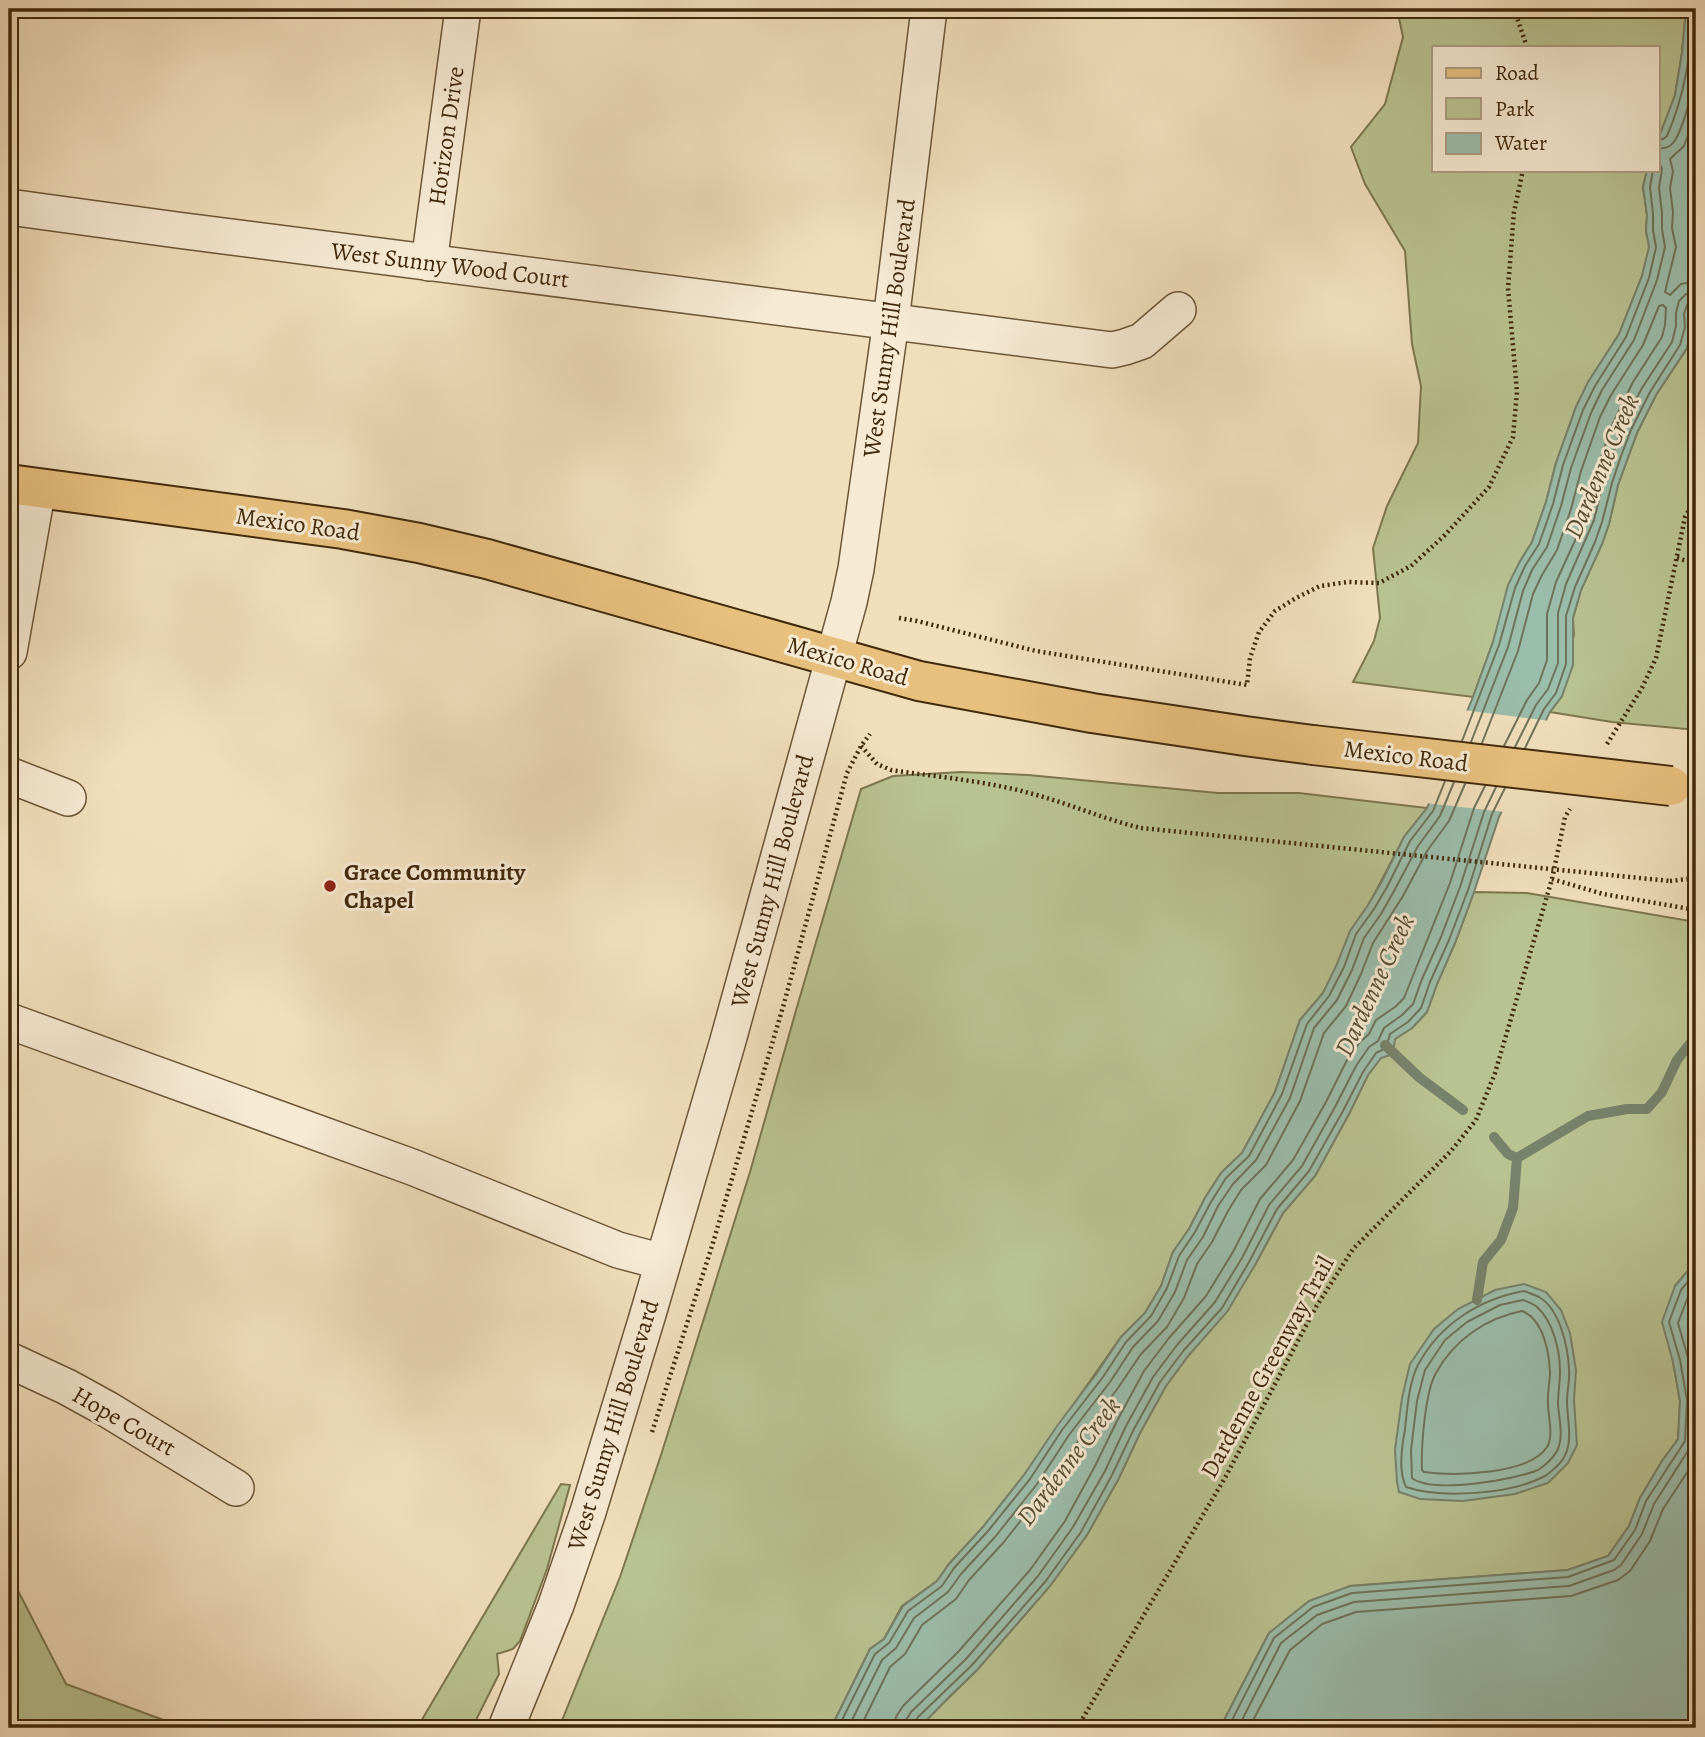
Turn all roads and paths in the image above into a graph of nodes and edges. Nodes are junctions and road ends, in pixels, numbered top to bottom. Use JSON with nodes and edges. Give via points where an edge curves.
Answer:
{"nodes":[{"id":1,"x":463,"y":9,"type":"edge"},
{"id":2,"x":929,"y":9,"type":"edge"},
{"id":3,"x":1514,"y":9,"type":"edge"},
{"id":4,"x":1527,"y":46,"type":"edge"},
{"id":5,"x":1523,"y":172,"type":"edge"},
{"id":6,"x":9,"y":207,"type":"edge"},
{"id":7,"x":429,"y":263,"type":"junction"},
{"id":8,"x":1178,"y":310,"type":"dead end"},
{"id":9,"x":891,"y":321,"type":"junction"},
{"id":10,"x":24,"y":486,"type":"edge"},
{"id":11,"x":1696,"y":498,"type":"edge"},
{"id":12,"x":1677,"y":558,"type":"junction"},
{"id":13,"x":1696,"y":564,"type":"edge"},
{"id":14,"x":899,"y":618,"type":"dead end"},
{"id":15,"x":9,"y":652,"type":"edge"},
{"id":16,"x":835,"y":657,"type":"junction"},
{"id":17,"x":861,"y":746,"type":"dead end"},
{"id":18,"x":1604,"y":749,"type":"dead end"},
{"id":19,"x":9,"y":775,"type":"edge"},
{"id":20,"x":1683,"y":788,"type":"edge"},
{"id":21,"x":68,"y":798,"type":"dead end"},
{"id":22,"x":1572,"y":806,"type":"dead end"},
{"id":23,"x":1696,"y":878,"type":"edge"},
{"id":24,"x":1552,"y":879,"type":"junction"},
{"id":25,"x":1696,"y":910,"type":"edge"},
{"id":26,"x":9,"y":1021,"type":"edge"},
{"id":27,"x":663,"y":1262,"type":"junction"},
{"id":28,"x":9,"y":1360,"type":"edge"},
{"id":29,"x":236,"y":1488,"type":"dead end"},
{"id":30,"x":506,"y":1728,"type":"edge"},
{"id":31,"x":1077,"y":1728,"type":"edge"}],
"edges":[{"from":1,"to":7,"type":"street","name":"Horizon Drive"},
{"from":2,"to":9,"type":"street","name":"West Sunny Hill Boulevard"},
{"from":3,"to":4,"type":"path"},
{"from":5,"to":14,"type":"path","via":[[1514,212],[1508,288],[1517,392],[1513,437],[1489,487],[1411,566],[1379,583],[1320,586],[1275,611],[1259,632],[1247,685],[1036,651]]},
{"from":6,"to":7,"type":"street","name":"West Sunny Wood Court"},
{"from":7,"to":9,"type":"street","name":"West Sunny Wood Court"},
{"from":8,"to":9,"type":"street","name":"West Sunny Wood Court","via":[[1142,341],[1112,350]]},
{"from":9,"to":16,"type":"street","name":"West Sunny Hill Boulevard","via":[[856,569]]},
{"from":10,"to":15,"type":"street"},
{"from":10,"to":16,"type":"main road","name":"Mexico Road","via":[[419,543]]},
{"from":11,"to":12,"type":"path","via":[[1685,517]]},
{"from":12,"to":13,"type":"path"},
{"from":12,"to":18,"type":"path","via":[[1656,658]]},
{"from":16,"to":20,"type":"main road","name":"Mexico Road","bridge":true,"via":[[919,681],[1104,715],[1313,745]]},
{"from":16,"to":27,"type":"street","name":"West Sunny Hill Boulevard"},
{"from":17,"to":23,"type":"path","bridge":true,"via":[[877,765],[891,770],[991,784],[1141,828],[1670,881]]},
{"from":19,"to":21,"type":"street"},
{"from":22,"to":24,"type":"path","name":"Dardenne Greenway Trail","via":[[1565,817]]},
{"from":24,"to":25,"type":"path","via":[[1603,894]]},
{"from":24,"to":31,"type":"path","name":"Dardenne Greenway Trail","via":[[1495,1073],[1476,1120],[1353,1249]]},
{"from":26,"to":27,"type":"street","via":[[412,1167],[618,1250]]},
{"from":27,"to":30,"type":"street","name":"West Sunny Hill Boulevard","via":[[556,1605]]},
{"from":28,"to":29,"type":"street","name":"Hope Court","via":[[107,1409]]}]}
